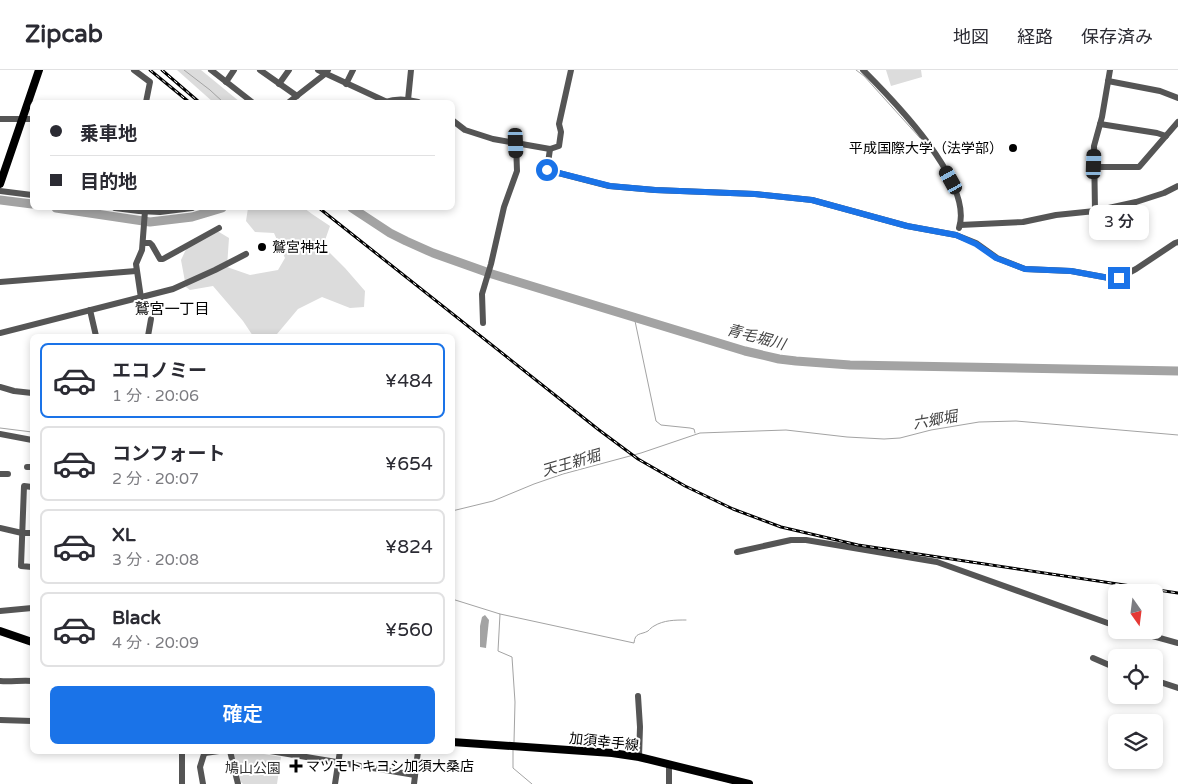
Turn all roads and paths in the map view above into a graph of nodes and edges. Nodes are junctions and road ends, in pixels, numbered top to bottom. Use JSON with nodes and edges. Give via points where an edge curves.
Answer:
{"nodes":[{"id":1,"x":39,"y":70,"type":"edge"},
{"id":2,"x":134,"y":70,"type":"edge"},
{"id":3,"x":211,"y":70,"type":"edge"},
{"id":4,"x":234,"y":70,"type":"edge"},
{"id":5,"x":260,"y":70,"type":"edge"},
{"id":6,"x":288,"y":70,"type":"edge"},
{"id":7,"x":318,"y":70,"type":"edge"},
{"id":8,"x":353,"y":70,"type":"edge"},
{"id":9,"x":411,"y":70,"type":"edge"},
{"id":10,"x":571,"y":70,"type":"edge"},
{"id":11,"x":862,"y":70,"type":"edge"},
{"id":12,"x":1110,"y":70,"type":"edge"},
{"id":13,"x":327,"y":72,"type":"edge"},
{"id":14,"x":1108,"y":81,"type":"junction"},
{"id":15,"x":226,"y":82,"type":"junction"},
{"id":16,"x":279,"y":84,"type":"junction"},
{"id":17,"x":346,"y":84,"type":"junction"},
{"id":18,"x":297,"y":96,"type":"junction"},
{"id":19,"x":1178,"y":98,"type":"edge"},
{"id":20,"x":146,"y":100,"type":"edge"},
{"id":21,"x":249,"y":100,"type":"edge"},
{"id":22,"x":292,"y":100,"type":"edge"},
{"id":23,"x":382,"y":100,"type":"edge"},
{"id":24,"x":393,"y":100,"type":"edge"},
{"id":25,"x":408,"y":100,"type":"joint"},
{"id":26,"x":0,"y":119,"type":"edge"},
{"id":27,"x":23,"y":119,"type":"junction"},
{"id":28,"x":30,"y":119,"type":"edge"},
{"id":29,"x":455,"y":122,"type":"edge"},
{"id":30,"x":1178,"y":122,"type":"edge"},
{"id":31,"x":1100,"y":124,"type":"junction"},
{"id":32,"x":1166,"y":136,"type":"junction"},
{"id":33,"x":516,"y":143,"type":"junction"},
{"id":34,"x":550,"y":149,"type":"junction"},
{"id":35,"x":1094,"y":167,"type":"junction"},
{"id":36,"x":0,"y":184,"type":"edge"},
{"id":37,"x":1178,"y":186,"type":"edge"},
{"id":38,"x":0,"y":191,"type":"edge"},
{"id":39,"x":30,"y":195,"type":"edge"},
{"id":40,"x":136,"y":210,"type":"edge"},
{"id":41,"x":176,"y":210,"type":"edge"},
{"id":42,"x":1095,"y":211,"type":"junction"},
{"id":43,"x":145,"y":212,"type":"junction"},
{"id":44,"x":960,"y":225,"type":"junction"},
{"id":45,"x":219,"y":228,"type":"dead end"},
{"id":46,"x":956,"y":235,"type":"junction"},
{"id":47,"x":1178,"y":242,"type":"edge"},
{"id":48,"x":143,"y":243,"type":"junction"},
{"id":49,"x":246,"y":254,"type":"dead end"},
{"id":50,"x":136,"y":270,"type":"junction"},
{"id":51,"x":0,"y":282,"type":"edge"},
{"id":52,"x":141,"y":298,"type":"junction"},
{"id":53,"x":90,"y":310,"type":"junction"},
{"id":54,"x":151,"y":319,"type":"dead end"},
{"id":55,"x":483,"y":323,"type":"dead end"},
{"id":56,"x":0,"y":333,"type":"edge"},
{"id":57,"x":96,"y":334,"type":"edge"},
{"id":58,"x":148,"y":334,"type":"edge"},
{"id":59,"x":0,"y":386,"type":"edge"},
{"id":60,"x":30,"y":392,"type":"edge"},
{"id":61,"x":0,"y":434,"type":"edge"},
{"id":62,"x":30,"y":440,"type":"edge"},
{"id":63,"x":0,"y":474,"type":"edge"},
{"id":64,"x":8,"y":474,"type":"dead end"},
{"id":65,"x":30,"y":487,"type":"edge"},
{"id":66,"x":0,"y":528,"type":"edge"},
{"id":67,"x":22,"y":532,"type":"junction"},
{"id":68,"x":30,"y":533,"type":"edge"},
{"id":69,"x":737,"y":552,"type":"dead end"},
{"id":70,"x":30,"y":567,"type":"edge"},
{"id":71,"x":30,"y":608,"type":"edge"},
{"id":72,"x":0,"y":611,"type":"edge"},
{"id":73,"x":1108,"y":623,"type":"edge"},
{"id":74,"x":0,"y":631,"type":"edge"},
{"id":75,"x":1163,"y":639,"type":"edge"},
{"id":76,"x":30,"y":641,"type":"edge"},
{"id":77,"x":1178,"y":643,"type":"edge"},
{"id":78,"x":1093,"y":658,"type":"dead end"},
{"id":79,"x":1108,"y":665,"type":"edge"},
{"id":80,"x":0,"y":681,"type":"edge"},
{"id":81,"x":30,"y":682,"type":"edge"},
{"id":82,"x":1163,"y":683,"type":"edge"},
{"id":83,"x":1178,"y":688,"type":"edge"},
{"id":84,"x":638,"y":696,"type":"dead end"},
{"id":85,"x":0,"y":720,"type":"edge"},
{"id":86,"x":30,"y":721,"type":"edge"},
{"id":87,"x":455,"y":742,"type":"edge"},
{"id":88,"x":182,"y":754,"type":"edge"},
{"id":89,"x":204,"y":754,"type":"edge"},
{"id":90,"x":231,"y":754,"type":"edge"},
{"id":91,"x":287,"y":754,"type":"edge"},
{"id":92,"x":340,"y":754,"type":"edge"},
{"id":93,"x":418,"y":754,"type":"edge"},
{"id":94,"x":639,"y":757,"type":"junction"},
{"id":95,"x":338,"y":763,"type":"junction"},
{"id":96,"x":668,"y":764,"type":"junction"},
{"id":97,"x":415,"y":775,"type":"junction"},
{"id":98,"x":182,"y":784,"type":"edge"},
{"id":99,"x":203,"y":784,"type":"edge"},
{"id":100,"x":238,"y":784,"type":"edge"},
{"id":101,"x":335,"y":784,"type":"edge"},
{"id":102,"x":414,"y":784,"type":"edge"},
{"id":103,"x":669,"y":784,"type":"edge"},
{"id":104,"x":749,"y":784,"type":"edge"}],
"edges":[{"from":1,"to":27,"type":"main road"},
{"from":2,"to":20,"type":"street","via":[[150,82]]},
{"from":3,"to":15,"type":"street"},
{"from":4,"to":15,"type":"street"},
{"from":5,"to":16,"type":"street"},
{"from":6,"to":16,"type":"street"},
{"from":7,"to":13,"type":"street"},
{"from":8,"to":17,"type":"street"},
{"from":9,"to":25,"type":"street"},
{"from":10,"to":34,"type":"street","via":[[559,124],[559,146]]},
{"from":11,"to":44,"type":"street","via":[[919,130],[937,155],[956,194]]},
{"from":12,"to":14,"type":"street"},
{"from":13,"to":17,"type":"street"},
{"from":13,"to":18,"type":"street"},
{"from":14,"to":19,"type":"street","via":[[1160,91]]},
{"from":14,"to":31,"type":"street"},
{"from":15,"to":21,"type":"street"},
{"from":16,"to":18,"type":"street"},
{"from":17,"to":23,"type":"street"},
{"from":18,"to":22,"type":"street"},
{"from":24,"to":25,"type":"street"},
{"from":26,"to":27,"type":"street"},
{"from":27,"to":28,"type":"street"},
{"from":27,"to":36,"type":"main road"},
{"from":29,"to":33,"type":"street","via":[[465,130]]},
{"from":30,"to":32,"type":"street"},
{"from":31,"to":32,"type":"street"},
{"from":31,"to":35,"type":"street","via":[[1094,146]]},
{"from":32,"to":35,"type":"street","via":[[1139,167]]},
{"from":33,"to":34,"type":"street"},
{"from":33,"to":55,"type":"street","via":[[517,171],[504,207],[482,297]]},
{"from":34,"to":46,"type":"street","via":[[547,170],[610,186],[812,200],[907,226]]},
{"from":35,"to":42,"type":"street"},
{"from":37,"to":42,"type":"street","via":[[1145,199]]},
{"from":38,"to":39,"type":"street"},
{"from":40,"to":43,"type":"street"},
{"from":41,"to":43,"type":"street"},
{"from":42,"to":44,"type":"street","via":[[1023,222]]},
{"from":43,"to":48,"type":"street"},
{"from":44,"to":46,"type":"street"},
{"from":45,"to":48,"type":"street","via":[[163,259],[150,243]]},
{"from":46,"to":47,"type":"street","via":[[996,258],[1025,269],[1071,271],[1109,278],[1119,278]]},
{"from":48,"to":50,"type":"street"},
{"from":49,"to":52,"type":"street","via":[[173,289]]},
{"from":50,"to":51,"type":"street"},
{"from":50,"to":52,"type":"street"},
{"from":52,"to":53,"type":"street"},
{"from":53,"to":56,"type":"street"},
{"from":53,"to":57,"type":"street"},
{"from":54,"to":58,"type":"street"},
{"from":59,"to":60,"type":"street"},
{"from":61,"to":62,"type":"street"},
{"from":63,"to":64,"type":"street"},
{"from":65,"to":67,"type":"street","via":[[24,486]]},
{"from":66,"to":67,"type":"street"},
{"from":67,"to":68,"type":"street"},
{"from":67,"to":70,"type":"street","via":[[21,566]]},
{"from":69,"to":73,"type":"street","via":[[791,540],[806,540],[937,562]]},
{"from":71,"to":72,"type":"street"},
{"from":74,"to":76,"type":"main road"},
{"from":75,"to":77,"type":"street"},
{"from":78,"to":79,"type":"street"},
{"from":80,"to":81,"type":"street"},
{"from":82,"to":83,"type":"street"},
{"from":84,"to":94,"type":"street"},
{"from":85,"to":86,"type":"street"},
{"from":87,"to":94,"type":"main road","name":"加須幸手線"},
{"from":88,"to":98,"type":"street"},
{"from":89,"to":99,"type":"street","via":[[200,767]]},
{"from":90,"to":100,"type":"street"},
{"from":91,"to":95,"type":"street"},
{"from":92,"to":95,"type":"street"},
{"from":93,"to":97,"type":"street"},
{"from":94,"to":96,"type":"main road","name":"加須幸手線"},
{"from":95,"to":97,"type":"street"},
{"from":95,"to":101,"type":"street"},
{"from":96,"to":103,"type":"street"},
{"from":96,"to":104,"type":"main road","name":"加須幸手線"},
{"from":97,"to":102,"type":"street"}]}
